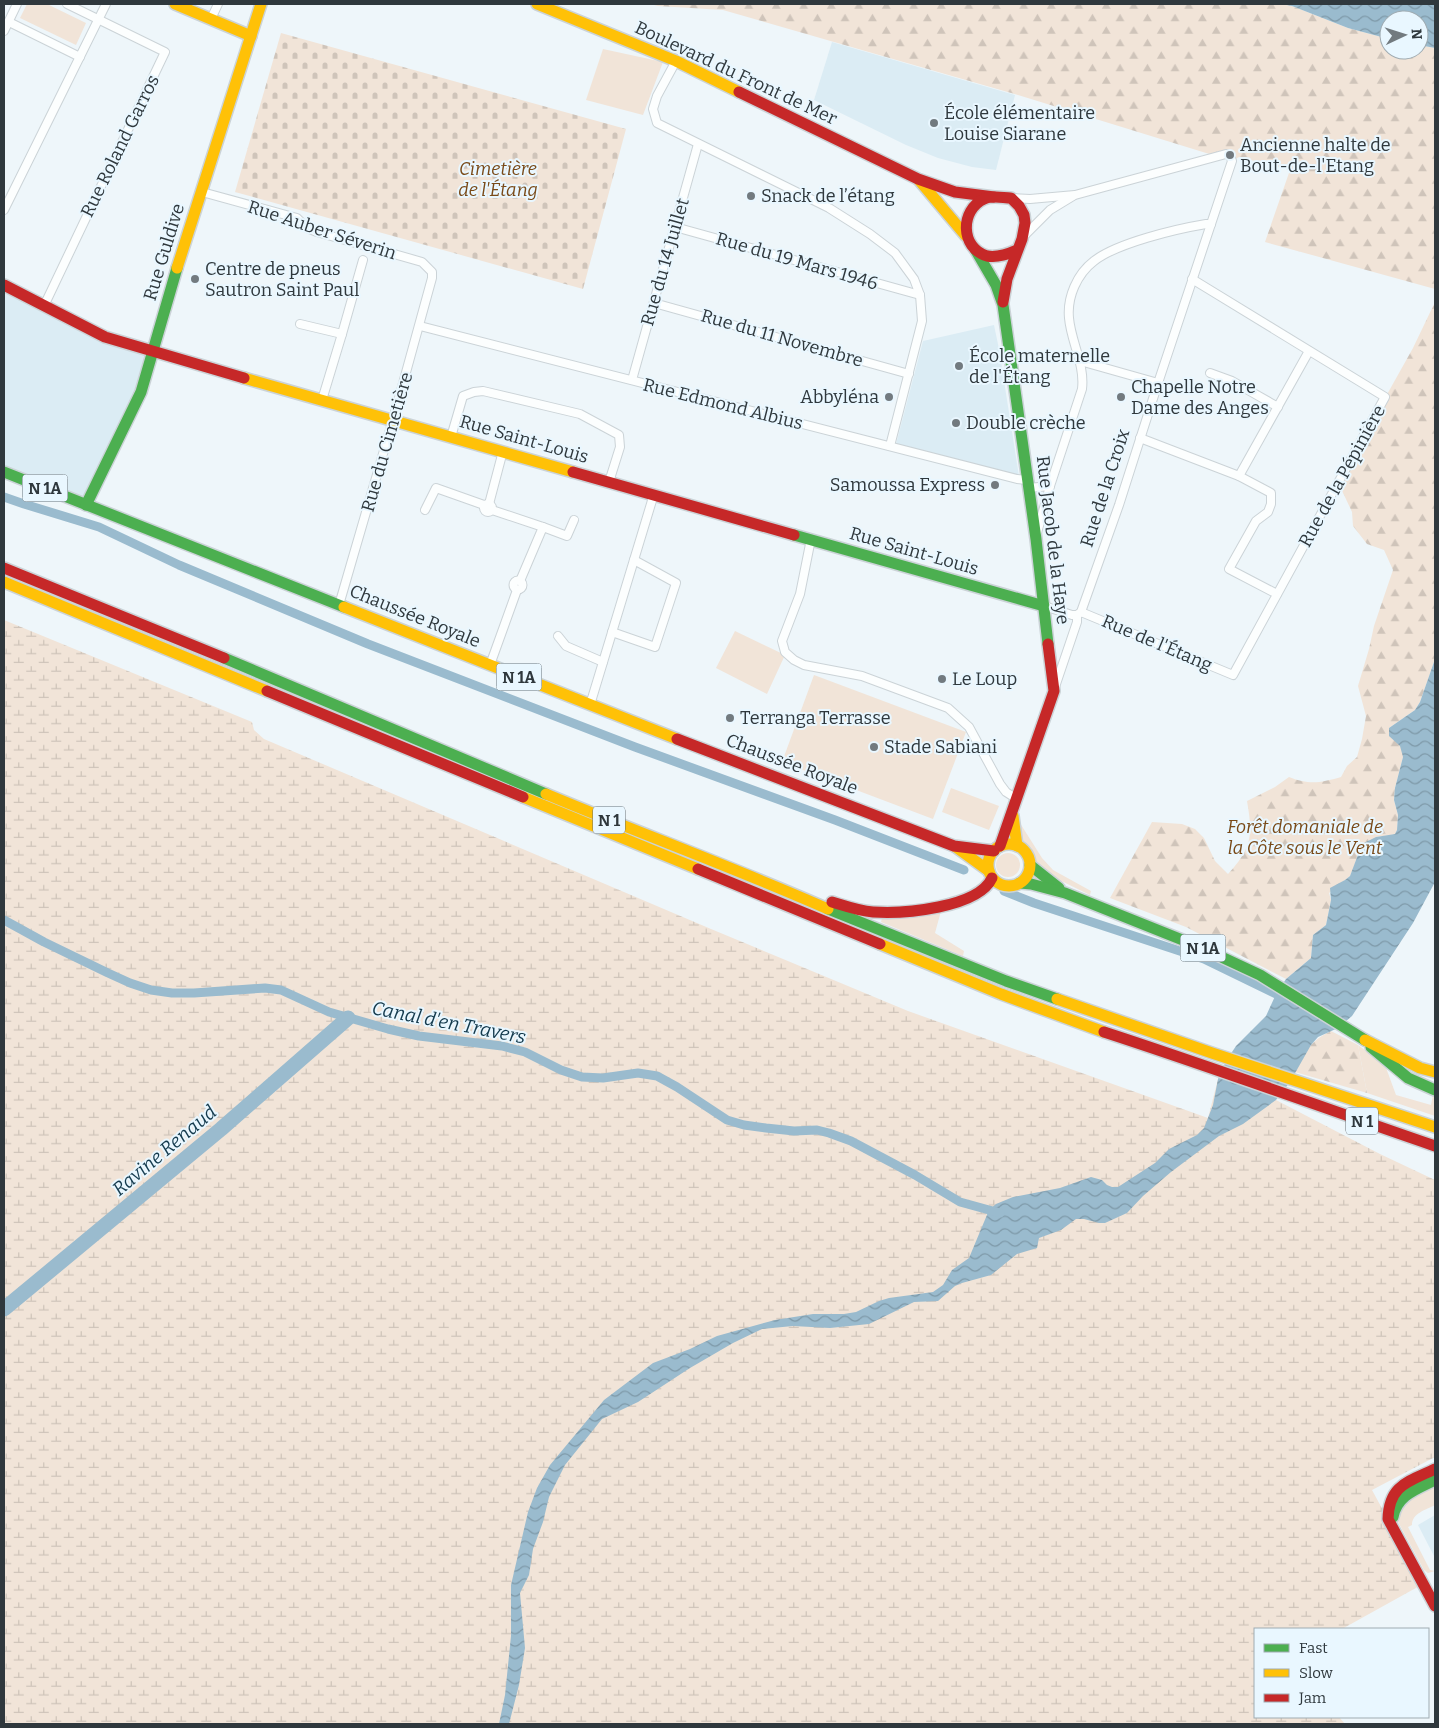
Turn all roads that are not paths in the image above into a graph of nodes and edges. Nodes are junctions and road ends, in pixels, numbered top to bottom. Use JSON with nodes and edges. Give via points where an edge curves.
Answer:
{"nodes":[{"id":1,"x":17,"y":4,"type":"edge"},
{"id":2,"x":67,"y":4,"type":"edge"},
{"id":3,"x":106,"y":4,"type":"edge"},
{"id":4,"x":175,"y":4,"type":"edge"},
{"id":5,"x":218,"y":4,"type":"edge"},
{"id":6,"x":261,"y":4,"type":"edge"},
{"id":7,"x":537,"y":4,"type":"edge"},
{"id":8,"x":99,"y":19,"type":"junction"},
{"id":9,"x":211,"y":19,"type":"junction"},
{"id":10,"x":8,"y":22,"type":"junction"},
{"id":11,"x":4,"y":31,"type":"edge"},
{"id":12,"x":251,"y":36,"type":"junction"},
{"id":13,"x":80,"y":57,"type":"junction"},
{"id":14,"x":676,"y":61,"type":"junction"},
{"id":15,"x":698,"y":144,"type":"junction"},
{"id":16,"x":918,"y":179,"type":"junction"},
{"id":17,"x":202,"y":192,"type":"junction"},
{"id":18,"x":1075,"y":194,"type":"junction"},
{"id":19,"x":994,"y":197,"type":"junction"},
{"id":20,"x":1012,"y":198,"type":"junction"},
{"id":21,"x":4,"y":210,"type":"edge"},
{"id":22,"x":1211,"y":224,"type":"junction"},
{"id":23,"x":675,"y":227,"type":"junction"},
{"id":24,"x":1025,"y":235,"type":"junction"},
{"id":25,"x":966,"y":236,"type":"junction"},
{"id":26,"x":975,"y":249,"type":"junction"},
{"id":27,"x":1018,"y":250,"type":"junction"},
{"id":28,"x":363,"y":260,"type":"dead end"},
{"id":29,"x":432,"y":278,"type":"joint"},
{"id":30,"x":1192,"y":279,"type":"junction"},
{"id":31,"x":4,"y":285,"type":"edge"},
{"id":32,"x":920,"y":295,"type":"junction"},
{"id":33,"x":654,"y":303,"type":"junction"},
{"id":34,"x":1002,"y":305,"type":"junction"},
{"id":35,"x":44,"y":306,"type":"junction"},
{"id":36,"x":300,"y":324,"type":"dead end"},
{"id":37,"x":420,"y":326,"type":"junction"},
{"id":38,"x":342,"y":334,"type":"junction"},
{"id":39,"x":1309,"y":350,"type":"junction"},
{"id":40,"x":152,"y":352,"type":"junction"},
{"id":41,"x":1080,"y":361,"type":"junction"},
{"id":42,"x":909,"y":374,"type":"junction"},
{"id":43,"x":1210,"y":374,"type":"dead end"},
{"id":44,"x":632,"y":380,"type":"junction"},
{"id":45,"x":1158,"y":383,"type":"junction"},
{"id":46,"x":322,"y":400,"type":"junction"},
{"id":47,"x":1278,"y":407,"type":"junction"},
{"id":48,"x":393,"y":421,"type":"junction"},
{"id":49,"x":451,"y":437,"type":"junction"},
{"id":50,"x":1140,"y":438,"type":"junction"},
{"id":51,"x":890,"y":446,"type":"junction"},
{"id":52,"x":502,"y":451,"type":"junction"},
{"id":53,"x":4,"y":472,"type":"edge"},
{"id":54,"x":1239,"y":476,"type":"junction"},
{"id":55,"x":609,"y":482,"type":"junction"},
{"id":56,"x":1028,"y":484,"type":"junction"},
{"id":57,"x":1050,"y":486,"type":"junction"},
{"id":58,"x":654,"y":494,"type":"junction"},
{"id":59,"x":86,"y":505,"type":"junction"},
{"id":60,"x":488,"y":506,"type":"junction"},
{"id":61,"x":424,"y":510,"type":"dead end"},
{"id":62,"x":574,"y":520,"type":"dead end"},
{"id":63,"x":543,"y":527,"type":"junction"},
{"id":64,"x":811,"y":539,"type":"junction"},
{"id":65,"x":1036,"y":539,"type":"junction"},
{"id":66,"x":634,"y":560,"type":"junction"},
{"id":67,"x":4,"y":568,"type":"edge"},
{"id":68,"x":4,"y":582,"type":"edge"},
{"id":69,"x":1277,"y":594,"type":"junction"},
{"id":70,"x":339,"y":605,"type":"junction"},
{"id":71,"x":1044,"y":606,"type":"junction"},
{"id":72,"x":1079,"y":613,"type":"junction"},
{"id":73,"x":612,"y":632,"type":"junction"},
{"id":74,"x":558,"y":636,"type":"dead end"},
{"id":75,"x":603,"y":662,"type":"junction"},
{"id":76,"x":490,"y":665,"type":"junction"},
{"id":77,"x":1233,"y":675,"type":"joint"},
{"id":78,"x":1054,"y":691,"type":"junction"},
{"id":79,"x":590,"y":705,"type":"junction"},
{"id":80,"x":1017,"y":799,"type":"junction"},
{"id":81,"x":1013,"y":812,"type":"junction"},
{"id":82,"x":954,"y":846,"type":"junction"},
{"id":83,"x":1017,"y":846,"type":"junction"},
{"id":84,"x":997,"y":848,"type":"junction"},
{"id":85,"x":1030,"y":866,"type":"junction"},
{"id":86,"x":990,"y":874,"type":"junction"},
{"id":87,"x":1020,"y":883,"type":"junction"},
{"id":88,"x":778,"y":887,"type":"junction"},
{"id":89,"x":1065,"y":893,"type":"junction"},
{"id":90,"x":1362,"y":1039,"type":"junction"},
{"id":91,"x":1435,"y":1072,"type":"edge"},
{"id":92,"x":1435,"y":1090,"type":"edge"},
{"id":93,"x":1351,"y":1117,"type":"junction"},
{"id":94,"x":1435,"y":1127,"type":"edge"},
{"id":95,"x":1435,"y":1146,"type":"edge"},
{"id":96,"x":1435,"y":1156,"type":"edge"},
{"id":97,"x":1435,"y":1470,"type":"edge"},
{"id":98,"x":1435,"y":1480,"type":"edge"},
{"id":99,"x":1396,"y":1532,"type":"junction"},
{"id":100,"x":1435,"y":1606,"type":"edge"}],
"edges":[{"from":1,"to":10,"type":"street"},
{"from":2,"to":8,"type":"street"},
{"from":3,"to":8,"type":"street"},
{"from":4,"to":9,"type":"main road"},
{"from":5,"to":9,"type":"street"},
{"from":6,"to":12,"type":"main road","name":"Rue Guldive"},
{"from":7,"to":14,"type":"main road","name":"Boulevard du Front de Mer"},
{"from":8,"to":13,"type":"street"},
{"from":8,"to":35,"type":"street","name":"Rue Roland Garros","via":[[165,52]]},
{"from":9,"to":12,"type":"main road"},
{"from":10,"to":11,"type":"street"},
{"from":10,"to":13,"type":"street"},
{"from":12,"to":17,"type":"main road","name":"Rue Guldive"},
{"from":13,"to":21,"type":"street"},
{"from":14,"to":15,"type":"street","via":[[653,109],[657,123]]},
{"from":14,"to":16,"type":"main road","name":"Boulevard du Front de Mer"},
{"from":15,"to":23,"type":"street","name":"Rue du 14 Juillet"},
{"from":15,"to":32,"type":"street","via":[[829,208],[870,234],[895,253],[914,279]]},
{"from":16,"to":19,"type":"main road","name":"Boulevard du Front de Mer","via":[[955,192]]},
{"from":16,"to":25,"type":"main road","name":"Boulevard du Front de Mer"},
{"from":17,"to":29,"type":"street","name":"Rue Auber Séverin","via":[[297,218],[317,232],[422,262],[432,272]]},
{"from":17,"to":40,"type":"main road","name":"Rue Guldive"},
{"from":18,"to":20,"type":"street","name":"Rue de la Croix"},
{"from":18,"to":22,"type":"street","name":"Rue de la Croix","via":[[1226,154],[1232,161]]},
{"from":18,"to":24,"type":"street","name":"Rue de la Croix","via":[[1050,210]]},
{"from":19,"to":20,"type":"main road"},
{"from":19,"to":25,"type":"main road","via":[[976,205],[970,213]]},
{"from":20,"to":24,"type":"main road","via":[[1024,215]]},
{"from":22,"to":30,"type":"street","name":"Rue de la Croix"},
{"from":22,"to":41,"type":"street","via":[[1154,236],[1113,250],[1093,261],[1077,280],[1070,295],[1069,318]]},
{"from":23,"to":32,"type":"street","name":"Rue du 19 Mars 1946"},
{"from":23,"to":33,"type":"street","name":"Rue du 14 Juillet"},
{"from":24,"to":27,"type":"main road"},
{"from":25,"to":26,"type":"main road"},
{"from":26,"to":27,"type":"main road","via":[[994,257]]},
{"from":26,"to":34,"type":"main road","name":"Rue Jacob de la Haye","via":[[996,285]]},
{"from":27,"to":34,"type":"main road","name":"Rue Jacob de la Haye","via":[[1007,276]]},
{"from":28,"to":38,"type":"street","name":"Rue Auber Séverin"},
{"from":29,"to":37,"type":"street","name":"Rue du Cimetière"},
{"from":30,"to":39,"type":"street","name":"Rue de la Pépinière"},
{"from":30,"to":45,"type":"street","name":"Rue de la Croix"},
{"from":31,"to":35,"type":"main road","name":"Rue Saint-Louis"},
{"from":32,"to":42,"type":"street","via":[[922,321]]},
{"from":33,"to":42,"type":"street","name":"Rue du 11 Novembre"},
{"from":33,"to":44,"type":"street","name":"Rue du 14 Juillet"},
{"from":34,"to":56,"type":"main road","name":"Rue Jacob de la Haye"},
{"from":35,"to":40,"type":"main road","name":"Rue Saint-Louis","via":[[105,337]]},
{"from":36,"to":38,"type":"street"},
{"from":37,"to":44,"type":"street","name":"Rue Edmond Albius"},
{"from":37,"to":48,"type":"street","name":"Rue du Cimetière"},
{"from":38,"to":46,"type":"street","name":"Rue Auber Séverin"},
{"from":39,"to":47,"type":"street"},
{"from":39,"to":69,"type":"street","name":"Rue de la Pépinière","via":[[1385,397]]},
{"from":40,"to":46,"type":"main road","name":"Rue Saint-Louis"},
{"from":40,"to":59,"type":"main road","name":"Rue Guldive","via":[[136,404]]},
{"from":41,"to":45,"type":"street"},
{"from":41,"to":57,"type":"street","via":[[1082,389]]},
{"from":42,"to":51,"type":"street"},
{"from":43,"to":47,"type":"street","via":[[1232,381]]},
{"from":44,"to":51,"type":"street","name":"Rue Edmond Albius"},
{"from":45,"to":50,"type":"street","name":"Rue de la Croix"},
{"from":46,"to":48,"type":"main road","name":"Rue Saint-Louis"},
{"from":47,"to":54,"type":"street"},
{"from":48,"to":49,"type":"main road","name":"Rue Saint-Louis"},
{"from":48,"to":70,"type":"street","name":"Rue du Cimetière"},
{"from":49,"to":52,"type":"main road","name":"Rue Saint-Louis"},
{"from":49,"to":55,"type":"street","via":[[463,396],[474,392],[483,391],[580,414],[618,435],[620,447]]},
{"from":50,"to":54,"type":"street"},
{"from":50,"to":72,"type":"street","name":"Rue de la Croix"},
{"from":51,"to":56,"type":"street","name":"Rue Edmond Albius"},
{"from":52,"to":55,"type":"main road","name":"Rue Saint-Louis"},
{"from":52,"to":60,"type":"street"},
{"from":53,"to":59,"type":"main road","name":"Chaussée Royale","number":"N 1A"},
{"from":54,"to":69,"type":"street","via":[[1271,493],[1271,504],[1268,512],[1256,520],[1229,569]]},
{"from":55,"to":58,"type":"main road","name":"Rue Saint-Louis"},
{"from":56,"to":57,"type":"street","name":"Rue Edmond Albius"},
{"from":56,"to":65,"type":"main road","name":"Rue Jacob de la Haye"},
{"from":57,"to":65,"type":"street"},
{"from":58,"to":64,"type":"main road","name":"Rue Saint-Louis"},
{"from":58,"to":66,"type":"street"},
{"from":59,"to":70,"type":"main road","name":"Chaussée Royale","number":"N 1A"},
{"from":60,"to":61,"type":"street","via":[[436,488]]},
{"from":60,"to":63,"type":"street"},
{"from":62,"to":63,"type":"street","via":[[567,536]]},
{"from":63,"to":76,"type":"street","via":[[520,581],[514,584],[517,590]]},
{"from":64,"to":71,"type":"main road","name":"Rue Saint-Louis"},
{"from":64,"to":80,"type":"street","via":[[800,594],[782,641],[785,652],[804,665],[862,676],[948,708],[969,727],[1000,784]]},
{"from":65,"to":71,"type":"main road","name":"Rue Jacob de la Haye"},
{"from":66,"to":73,"type":"street"},
{"from":66,"to":73,"type":"street","via":[[676,583],[655,646]]},
{"from":67,"to":88,"type":"main road","number":"N 1","via":[[625,827]]},
{"from":68,"to":93,"type":"main road","number":"N 1","via":[[918,961],[1098,1030]]},
{"from":69,"to":77,"type":"street","name":"Rue de la Pépinière"},
{"from":70,"to":76,"type":"main road","name":"Chaussée Royale","number":"N 1A"},
{"from":71,"to":72,"type":"street","name":"Rue de l'Étang","via":[[1072,615]]},
{"from":71,"to":78,"type":"main road","name":"Rue Jacob de la Haye"},
{"from":72,"to":77,"type":"street","name":"Rue de l'Étang"},
{"from":72,"to":78,"type":"street","name":"Rue de la Croix"},
{"from":73,"to":75,"type":"street"},
{"from":74,"to":75,"type":"street","via":[[566,646]]},
{"from":75,"to":79,"type":"street"},
{"from":76,"to":79,"type":"main road","name":"Chaussée Royale","number":"N 1A"},
{"from":78,"to":80,"type":"main road","name":"Rue de la Croix"},
{"from":79,"to":82,"type":"main road","name":"Chaussée Royale","number":"N 1A"},
{"from":80,"to":81,"type":"main road","name":"Rue de la Croix"},
{"from":81,"to":83,"type":"main road","name":"Rue de la Croix"},
{"from":81,"to":84,"type":"main road","name":"Rue de la Croix"},
{"from":82,"to":84,"type":"main road","name":"Chaussée Royale","number":"N 1A"},
{"from":82,"to":86,"type":"main road","name":"Chaussée Royale","number":"N 1A"},
{"from":83,"to":84,"type":"main road","via":[[1008,844]]},
{"from":83,"to":85,"type":"main road","via":[[1026,854]]},
{"from":84,"to":86,"type":"main road","via":[[990,856]]},
{"from":85,"to":87,"type":"main road"},
{"from":85,"to":89,"type":"main road","number":"N 1A"},
{"from":86,"to":87,"type":"main road","via":[[997,883],[1008,886]]},
{"from":86,"to":88,"type":"main road","via":[[983,890],[962,900],[894,912],[862,911]]},
{"from":87,"to":89,"type":"main road","number":"N 1A"},
{"from":88,"to":94,"type":"main road","number":"N 1","via":[[1006,981]]},
{"from":89,"to":90,"type":"main road","number":"N 1A","via":[[1200,947],[1260,975]]},
{"from":90,"to":91,"type":"main road","number":"N 1A","via":[[1420,1068]]},
{"from":90,"to":92,"type":"main road","number":"N 1A","via":[[1411,1082]]},
{"from":93,"to":95,"type":"main road","number":"N 1"},
{"from":93,"to":96,"type":"main road"},
{"from":97,"to":99,"type":"main road","via":[[1399,1487],[1392,1495],[1388,1519]]},
{"from":98,"to":99,"type":"main road","via":[[1404,1496],[1396,1504],[1393,1515]]},
{"from":99,"to":100,"type":"main road"}]}
